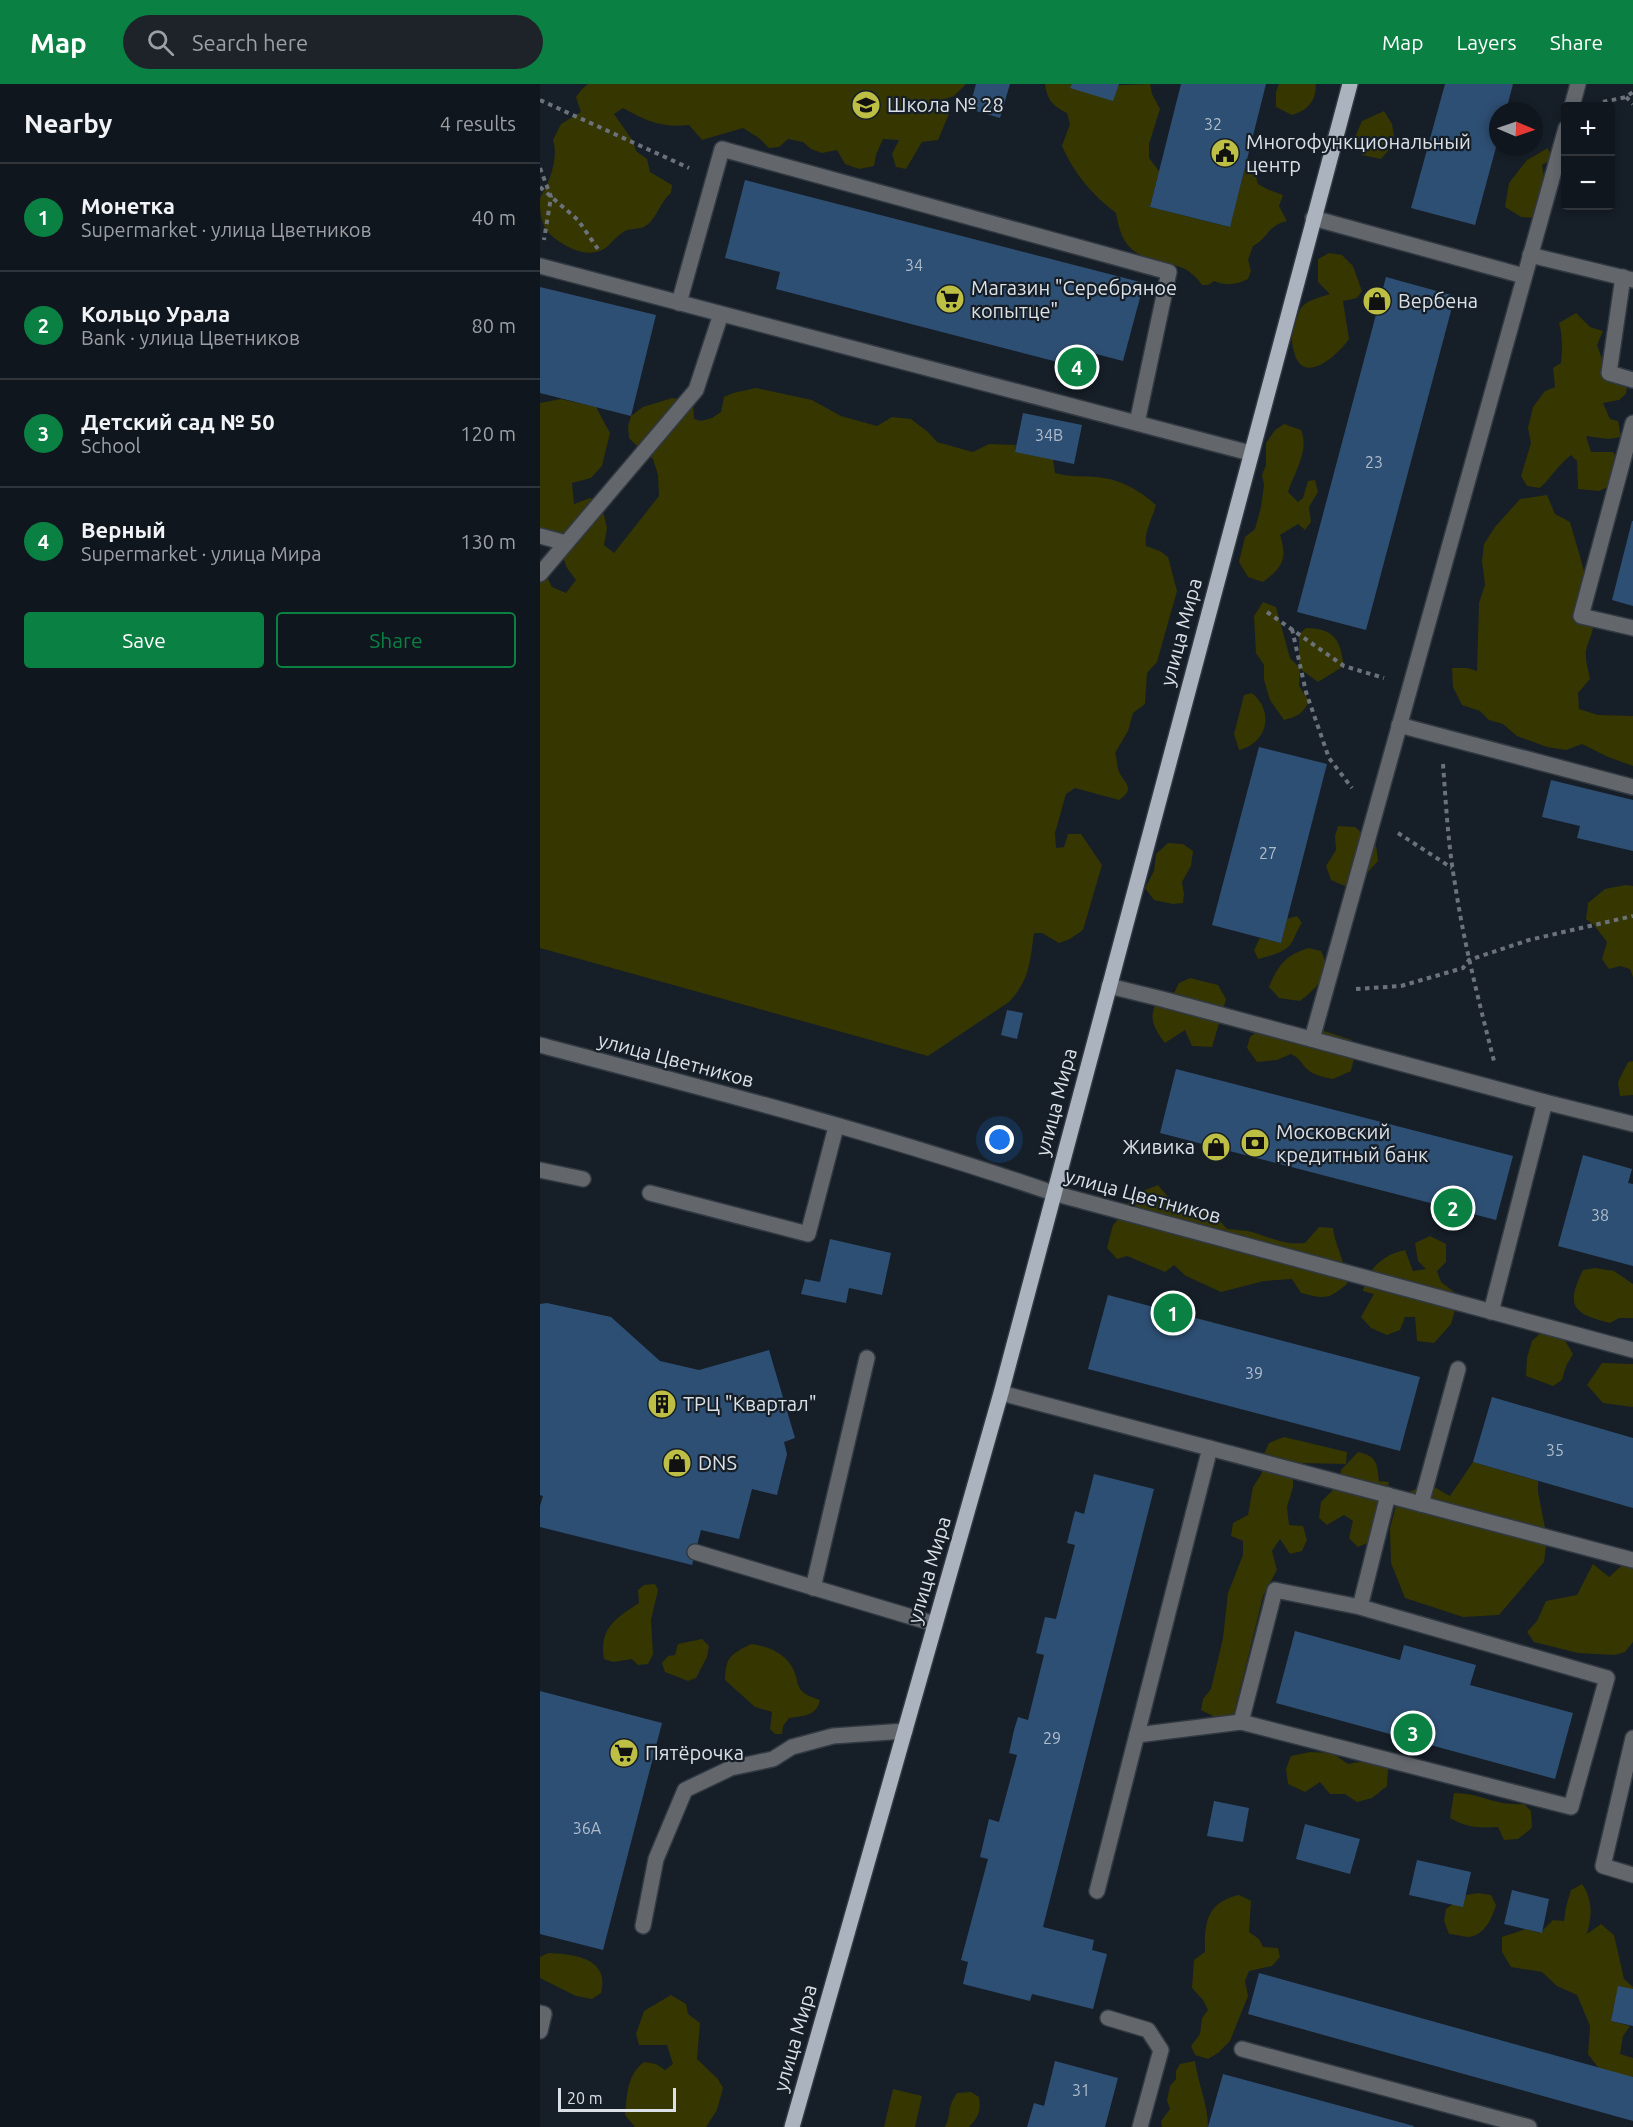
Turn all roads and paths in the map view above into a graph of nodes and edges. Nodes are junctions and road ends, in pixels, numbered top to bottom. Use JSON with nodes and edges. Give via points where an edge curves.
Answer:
{"nodes":[{"id":1,"x":1350,"y":84,"type":"edge"},
{"id":2,"x":1578,"y":84,"type":"edge"},
{"id":3,"x":1633,"y":92,"type":"edge"},
{"id":4,"x":1626,"y":97,"type":"junction"},
{"id":5,"x":540,"y":100,"type":"edge"},
{"id":6,"x":1573,"y":102,"type":"edge"},
{"id":7,"x":1602,"y":102,"type":"edge"},
{"id":8,"x":1633,"y":104,"type":"edge"},
{"id":9,"x":1561,"y":146,"type":"edge"},
{"id":10,"x":540,"y":168,"type":"edge"},
{"id":11,"x":712,"y":179,"type":"junction"},
{"id":12,"x":540,"y":187,"type":"edge"},
{"id":13,"x":551,"y":197,"type":"junction"},
{"id":14,"x":1313,"y":218,"type":"junction"},
{"id":15,"x":544,"y":242,"type":"dead end"},
{"id":16,"x":1530,"y":255,"type":"junction"},
{"id":17,"x":540,"y":266,"type":"edge"},
{"id":18,"x":1524,"y":276,"type":"junction"},
{"id":19,"x":1628,"y":278,"type":"edge"},
{"id":20,"x":626,"y":289,"type":"junction"},
{"id":21,"x":680,"y":303,"type":"junction"},
{"id":22,"x":721,"y":314,"type":"junction"},
{"id":23,"x":1633,"y":380,"type":"edge"},
{"id":24,"x":1137,"y":423,"type":"junction"},
{"id":25,"x":1633,"y":423,"type":"edge"},
{"id":26,"x":1250,"y":453,"type":"junction"},
{"id":27,"x":540,"y":536,"type":"edge"},
{"id":28,"x":566,"y":543,"type":"junction"},
{"id":29,"x":540,"y":574,"type":"edge"},
{"id":30,"x":1267,"y":612,"type":"dead end"},
{"id":31,"x":1633,"y":628,"type":"edge"},
{"id":32,"x":1292,"y":629,"type":"junction"},
{"id":33,"x":1411,"y":686,"type":"junction"},
{"id":34,"x":1399,"y":725,"type":"junction"},
{"id":35,"x":1442,"y":736,"type":"junction"},
{"id":36,"x":1633,"y":788,"type":"edge"},
{"id":37,"x":1374,"y":816,"type":"junction"},
{"id":38,"x":1452,"y":869,"type":"junction"},
{"id":39,"x":1633,"y":916,"type":"edge"},
{"id":40,"x":1469,"y":960,"type":"junction"},
{"id":41,"x":1108,"y":986,"type":"junction"},
{"id":42,"x":1325,"y":990,"type":"junction"},
{"id":43,"x":1312,"y":1039,"type":"junction"},
{"id":44,"x":540,"y":1045,"type":"edge"},
{"id":45,"x":1502,"y":1091,"type":"junction"},
{"id":46,"x":1545,"y":1102,"type":"junction"},
{"id":47,"x":1633,"y":1124,"type":"edge"},
{"id":48,"x":836,"y":1127,"type":"junction"},
{"id":49,"x":540,"y":1170,"type":"edge"},
{"id":50,"x":583,"y":1179,"type":"dead end"},
{"id":51,"x":650,"y":1193,"type":"dead end"},
{"id":52,"x":1053,"y":1193,"type":"junction"},
{"id":53,"x":1491,"y":1312,"type":"junction"},
{"id":54,"x":1633,"y":1350,"type":"edge"},
{"id":55,"x":867,"y":1359,"type":"dead end"},
{"id":56,"x":1458,"y":1369,"type":"dead end"},
{"id":57,"x":1001,"y":1393,"type":"junction"},
{"id":58,"x":1210,"y":1448,"type":"junction"},
{"id":59,"x":1388,"y":1495,"type":"junction"},
{"id":60,"x":1421,"y":1504,"type":"junction"},
{"id":61,"x":695,"y":1552,"type":"dead end"},
{"id":62,"x":1633,"y":1560,"type":"edge"},
{"id":63,"x":813,"y":1588,"type":"junction"},
{"id":64,"x":1360,"y":1607,"type":"junction"},
{"id":65,"x":936,"y":1624,"type":"junction"},
{"id":66,"x":1241,"y":1722,"type":"junction"},
{"id":67,"x":905,"y":1731,"type":"junction"},
{"id":68,"x":1137,"y":1736,"type":"junction"},
{"id":69,"x":1633,"y":1738,"type":"edge"},
{"id":70,"x":1633,"y":1875,"type":"edge"},
{"id":71,"x":1097,"y":1891,"type":"dead end"},
{"id":72,"x":643,"y":1926,"type":"dead end"},
{"id":73,"x":540,"y":2013,"type":"edge"},
{"id":74,"x":1108,"y":2018,"type":"dead end"},
{"id":75,"x":540,"y":2031,"type":"edge"},
{"id":76,"x":1242,"y":2049,"type":"dead end"},
{"id":77,"x":1495,"y":2123,"type":"edge"},
{"id":78,"x":792,"y":2127,"type":"edge"},
{"id":79,"x":1140,"y":2127,"type":"edge"},
{"id":80,"x":1529,"y":2127,"type":"edge"}],
"edges":[{"from":1,"to":14,"type":"main road","name":"улица Мира"},
{"from":2,"to":6,"type":"street"},
{"from":3,"to":4,"type":"path"},
{"from":4,"to":7,"type":"path"},
{"from":4,"to":8,"type":"path"},
{"from":5,"to":11,"type":"path"},
{"from":9,"to":16,"type":"street"},
{"from":10,"to":13,"type":"path"},
{"from":11,"to":21,"type":"street"},
{"from":11,"to":24,"type":"street","via":[[722,149],[1168,272]]},
{"from":12,"to":13,"type":"path"},
{"from":13,"to":15,"type":"path"},
{"from":13,"to":20,"type":"path","via":[[578,220]]},
{"from":14,"to":18,"type":"street"},
{"from":14,"to":26,"type":"main road","name":"улица Мира"},
{"from":16,"to":18,"type":"street"},
{"from":16,"to":19,"type":"street"},
{"from":17,"to":20,"type":"street"},
{"from":18,"to":33,"type":"street"},
{"from":19,"to":23,"type":"street","via":[[1609,373]]},
{"from":20,"to":21,"type":"street"},
{"from":21,"to":22,"type":"street"},
{"from":22,"to":24,"type":"street"},
{"from":22,"to":28,"type":"street","via":[[696,390]]},
{"from":24,"to":26,"type":"street"},
{"from":25,"to":31,"type":"street","via":[[1581,616]]},
{"from":26,"to":41,"type":"main road","name":"улица Мира"},
{"from":27,"to":28,"type":"street"},
{"from":28,"to":29,"type":"street"},
{"from":30,"to":32,"type":"path"},
{"from":32,"to":33,"type":"path","via":[[1344,666]]},
{"from":32,"to":37,"type":"path","via":[[1306,692],[1329,758]]},
{"from":33,"to":34,"type":"street"},
{"from":34,"to":35,"type":"street"},
{"from":34,"to":37,"type":"street"},
{"from":35,"to":36,"type":"street"},
{"from":35,"to":38,"type":"path"},
{"from":37,"to":38,"type":"path"},
{"from":37,"to":42,"type":"street"},
{"from":38,"to":40,"type":"path"},
{"from":39,"to":40,"type":"path","via":[[1529,940]]},
{"from":40,"to":42,"type":"path","via":[[1463,968],[1401,986]]},
{"from":40,"to":45,"type":"path"},
{"from":41,"to":43,"type":"street"},
{"from":41,"to":52,"type":"main road","name":"улица Мира"},
{"from":42,"to":43,"type":"street"},
{"from":43,"to":45,"type":"street"},
{"from":44,"to":48,"type":"street","name":"улица Цветников"},
{"from":45,"to":46,"type":"street"},
{"from":46,"to":47,"type":"street"},
{"from":46,"to":53,"type":"street"},
{"from":48,"to":51,"type":"street","via":[[808,1234]]},
{"from":48,"to":52,"type":"street","name":"улица Цветников"},
{"from":49,"to":50,"type":"street"},
{"from":52,"to":53,"type":"street","name":"улица Цветников"},
{"from":52,"to":57,"type":"main road","name":"улица Мира"},
{"from":53,"to":54,"type":"street","name":"улица Цветников"},
{"from":55,"to":63,"type":"street"},
{"from":56,"to":60,"type":"street"},
{"from":57,"to":58,"type":"street"},
{"from":57,"to":65,"type":"main road","name":"улица Мира"},
{"from":58,"to":59,"type":"street"},
{"from":58,"to":68,"type":"street"},
{"from":59,"to":60,"type":"street"},
{"from":59,"to":64,"type":"street"},
{"from":60,"to":62,"type":"street"},
{"from":61,"to":63,"type":"street"},
{"from":63,"to":65,"type":"street"},
{"from":64,"to":66,"type":"street","via":[[1275,1590]]},
{"from":64,"to":66,"type":"street","via":[[1607,1678],[1571,1807]]},
{"from":65,"to":67,"type":"main road","name":"улица Мира"},
{"from":66,"to":68,"type":"street"},
{"from":67,"to":72,"type":"street","via":[[833,1736],[792,1747],[773,1759],[731,1768],[685,1790],[656,1859]]},
{"from":67,"to":78,"type":"main road","name":"улица Мира"},
{"from":68,"to":71,"type":"street"},
{"from":69,"to":70,"type":"street","via":[[1604,1866]]},
{"from":73,"to":75,"type":"street","via":[[544,2014]]},
{"from":74,"to":79,"type":"street","via":[[1148,2030],[1161,2050]]},
{"from":76,"to":77,"type":"street"},
{"from":77,"to":80,"type":"street"}]}
